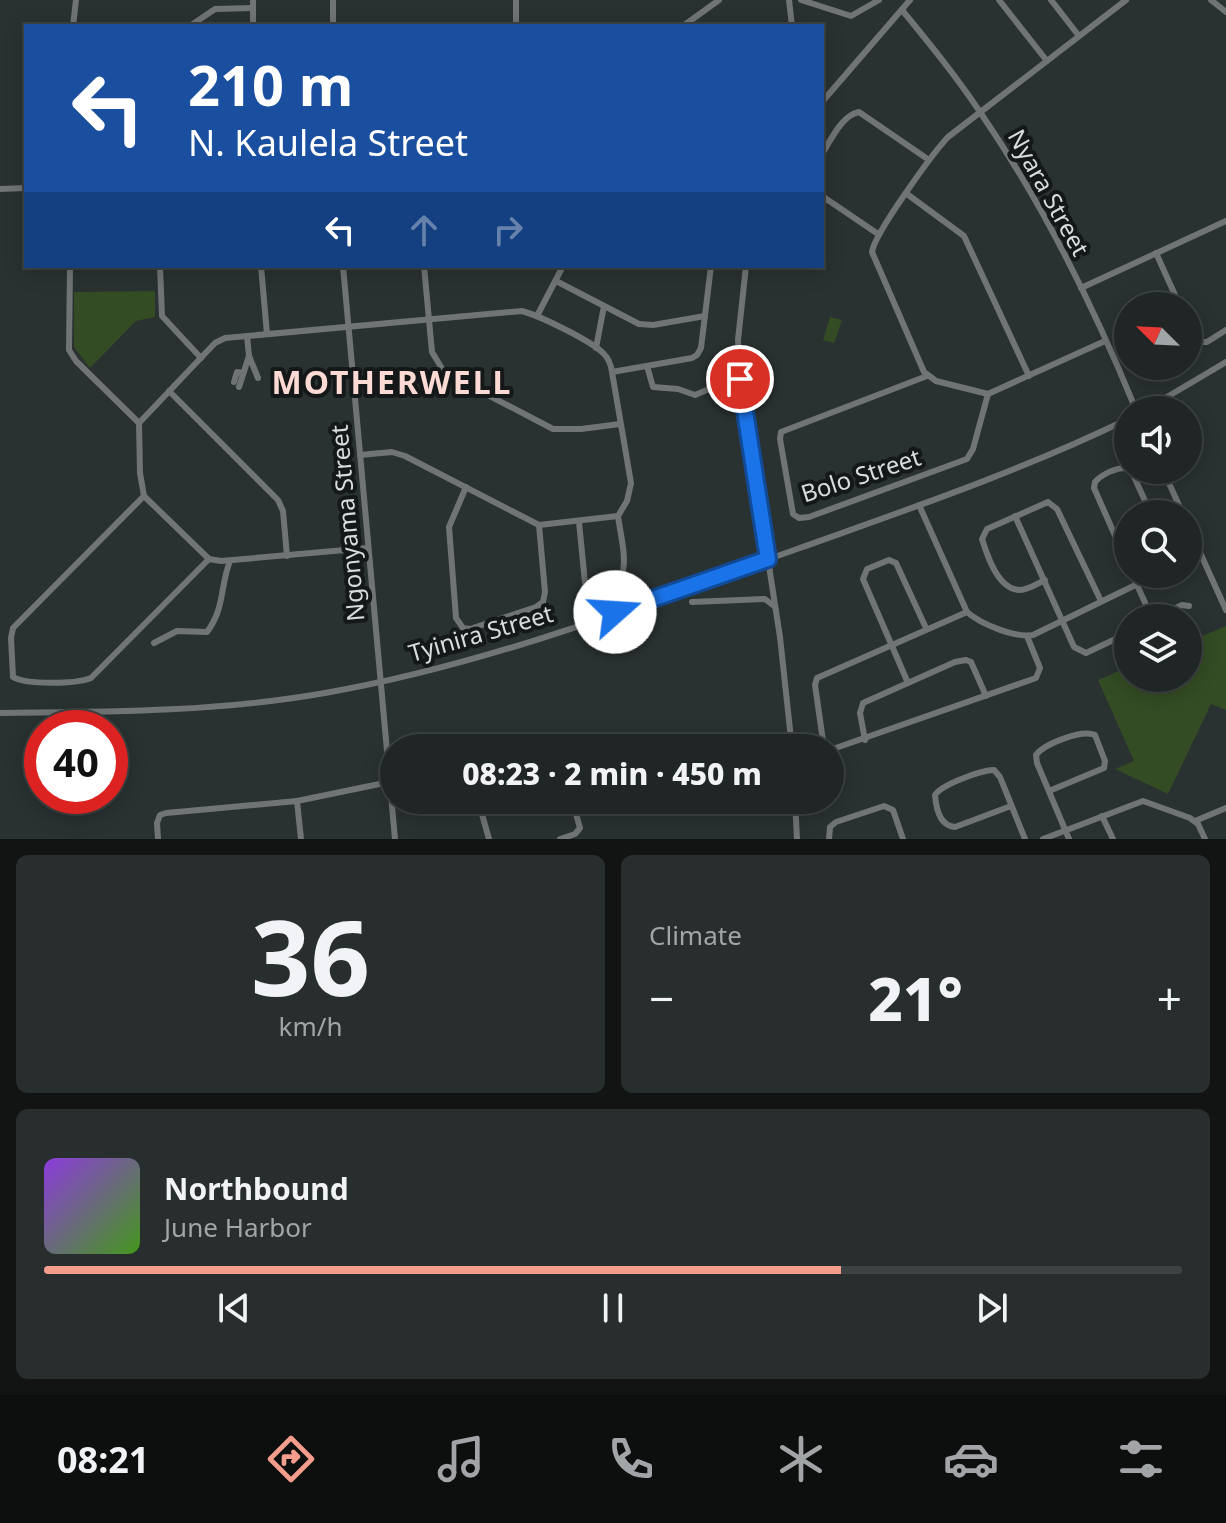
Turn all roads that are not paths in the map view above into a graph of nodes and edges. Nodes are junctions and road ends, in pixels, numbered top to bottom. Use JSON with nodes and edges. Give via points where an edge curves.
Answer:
{"nodes":[{"id":1,"x":76,"y":0,"type":"edge"},
{"id":2,"x":333,"y":0,"type":"edge"},
{"id":3,"x":516,"y":0,"type":"edge"},
{"id":4,"x":719,"y":0,"type":"edge"},
{"id":5,"x":789,"y":0,"type":"edge"},
{"id":6,"x":801,"y":0,"type":"edge"},
{"id":7,"x":879,"y":0,"type":"edge"},
{"id":8,"x":910,"y":0,"type":"edge"},
{"id":9,"x":999,"y":0,"type":"edge"},
{"id":10,"x":1051,"y":0,"type":"edge"},
{"id":11,"x":1126,"y":0,"type":"edge"},
{"id":12,"x":1211,"y":0,"type":"edge"},
{"id":13,"x":253,"y":4,"type":"edge"},
{"id":14,"x":902,"y":10,"type":"junction"},
{"id":15,"x":1226,"y":12,"type":"edge"},
{"id":16,"x":73,"y":24,"type":"edge"},
{"id":17,"x":193,"y":24,"type":"edge"},
{"id":18,"x":333,"y":24,"type":"edge"},
{"id":19,"x":516,"y":24,"type":"edge"},
{"id":20,"x":686,"y":24,"type":"edge"},
{"id":21,"x":792,"y":24,"type":"edge"},
{"id":22,"x":1079,"y":36,"type":"junction"},
{"id":23,"x":1047,"y":61,"type":"junction"},
{"id":24,"x":824,"y":100,"type":"edge"},
{"id":25,"x":981,"y":112,"type":"junction"},
{"id":26,"x":824,"y":151,"type":"edge"},
{"id":27,"x":929,"y":160,"type":"junction"},
{"id":28,"x":24,"y":188,"type":"edge"},
{"id":29,"x":0,"y":189,"type":"edge"},
{"id":30,"x":907,"y":194,"type":"junction"},
{"id":31,"x":824,"y":197,"type":"edge"},
{"id":32,"x":1226,"y":221,"type":"edge"},
{"id":33,"x":878,"y":234,"type":"junction"},
{"id":34,"x":1156,"y":253,"type":"junction"},
{"id":35,"x":70,"y":268,"type":"edge"},
{"id":36,"x":160,"y":268,"type":"edge"},
{"id":37,"x":261,"y":268,"type":"edge"},
{"id":38,"x":343,"y":268,"type":"edge"},
{"id":39,"x":424,"y":268,"type":"edge"},
{"id":40,"x":562,"y":268,"type":"edge"},
{"id":41,"x":711,"y":268,"type":"edge"},
{"id":42,"x":746,"y":268,"type":"edge"},
{"id":43,"x":556,"y":281,"type":"junction"},
{"id":44,"x":1081,"y":288,"type":"junction"},
{"id":45,"x":1174,"y":292,"type":"edge"},
{"id":46,"x":604,"y":306,"type":"junction"},
{"id":47,"x":537,"y":316,"type":"junction"},
{"id":48,"x":705,"y":316,"type":"junction"},
{"id":49,"x":429,"y":320,"type":"junction"},
{"id":50,"x":349,"y":327,"type":"junction"},
{"id":51,"x":1226,"y":330,"type":"edge"},
{"id":52,"x":267,"y":334,"type":"junction"},
{"id":53,"x":247,"y":336,"type":"junction"},
{"id":54,"x":1105,"y":341,"type":"junction"},
{"id":55,"x":1202,"y":342,"type":"edge"},
{"id":56,"x":596,"y":348,"type":"junction"},
{"id":57,"x":249,"y":356,"type":"junction"},
{"id":58,"x":201,"y":358,"type":"junction"},
{"id":59,"x":1226,"y":364,"type":"edge"},
{"id":60,"x":647,"y":366,"type":"junction"},
{"id":61,"x":612,"y":372,"type":"junction"},
{"id":62,"x":927,"y":376,"type":"junction"},
{"id":63,"x":1029,"y":376,"type":"junction"},
{"id":64,"x":258,"y":378,"type":"dead end"},
{"id":65,"x":731,"y":383,"type":"dead end"},
{"id":66,"x":236,"y":384,"type":"dead end"},
{"id":67,"x":169,"y":391,"type":"junction"},
{"id":68,"x":988,"y":394,"type":"junction"},
{"id":69,"x":1130,"y":396,"type":"edge"},
{"id":70,"x":1171,"y":396,"type":"edge"},
{"id":71,"x":139,"y":423,"type":"junction"},
{"id":72,"x":620,"y":424,"type":"junction"},
{"id":73,"x":1114,"y":425,"type":"edge"},
{"id":74,"x":360,"y":455,"type":"junction"},
{"id":75,"x":1114,"y":471,"type":"edge"},
{"id":76,"x":466,"y":487,"type":"junction"},
{"id":77,"x":144,"y":496,"type":"junction"},
{"id":78,"x":919,"y":505,"type":"junction"},
{"id":79,"x":618,"y":516,"type":"junction"},
{"id":80,"x":1015,"y":516,"type":"junction"},
{"id":81,"x":579,"y":522,"type":"junction"},
{"id":82,"x":539,"y":525,"type":"junction"},
{"id":83,"x":1114,"y":532,"type":"edge"},
{"id":84,"x":368,"y":548,"type":"junction"},
{"id":85,"x":287,"y":556,"type":"junction"},
{"id":86,"x":1202,"y":558,"type":"edge"},
{"id":87,"x":209,"y":559,"type":"junction"},
{"id":88,"x":768,"y":559,"type":"junction"},
{"id":89,"x":230,"y":561,"type":"junction"},
{"id":90,"x":1045,"y":580,"type":"junction"},
{"id":91,"x":1128,"y":588,"type":"edge"},
{"id":92,"x":1101,"y":601,"type":"junction"},
{"id":93,"x":692,"y":602,"type":"dead end"},
{"id":94,"x":776,"y":607,"type":"junction"},
{"id":95,"x":1226,"y":610,"type":"edge"},
{"id":96,"x":967,"y":612,"type":"junction"},
{"id":97,"x":1063,"y":620,"type":"junction"},
{"id":98,"x":926,"y":628,"type":"junction"},
{"id":99,"x":1027,"y":636,"type":"junction"},
{"id":100,"x":1114,"y":639,"type":"edge"},
{"id":101,"x":154,"y":643,"type":"dead end"},
{"id":102,"x":892,"y":645,"type":"junction"},
{"id":103,"x":381,"y":681,"type":"junction"},
{"id":104,"x":908,"y":683,"type":"junction"},
{"id":105,"x":986,"y":696,"type":"junction"},
{"id":106,"x":0,"y":713,"type":"edge"},
{"id":107,"x":387,"y":734,"type":"edge"},
{"id":108,"x":790,"y":734,"type":"edge"},
{"id":109,"x":822,"y":734,"type":"edge"},
{"id":110,"x":865,"y":740,"type":"junction"},
{"id":111,"x":844,"y":746,"type":"edge"},
{"id":112,"x":380,"y":784,"type":"edge"},
{"id":113,"x":1049,"y":791,"type":"junction"},
{"id":114,"x":297,"y":801,"type":"junction"},
{"id":115,"x":1011,"y":806,"type":"junction"},
{"id":116,"x":1226,"y":808,"type":"edge"},
{"id":117,"x":394,"y":814,"type":"edge"},
{"id":118,"x":482,"y":814,"type":"edge"},
{"id":119,"x":576,"y":814,"type":"edge"},
{"id":120,"x":796,"y":814,"type":"edge"},
{"id":121,"x":1102,"y":816,"type":"junction"},
{"id":122,"x":1195,"y":821,"type":"junction"},
{"id":123,"x":1065,"y":830,"type":"junction"},
{"id":124,"x":158,"y":839,"type":"edge"},
{"id":125,"x":301,"y":839,"type":"edge"},
{"id":126,"x":395,"y":839,"type":"edge"},
{"id":127,"x":489,"y":839,"type":"edge"},
{"id":128,"x":560,"y":839,"type":"edge"},
{"id":129,"x":797,"y":839,"type":"edge"},
{"id":130,"x":829,"y":839,"type":"edge"},
{"id":131,"x":903,"y":839,"type":"edge"},
{"id":132,"x":1025,"y":839,"type":"edge"},
{"id":133,"x":1043,"y":839,"type":"edge"},
{"id":134,"x":1069,"y":839,"type":"edge"},
{"id":135,"x":1113,"y":839,"type":"edge"},
{"id":136,"x":1205,"y":839,"type":"edge"}],
"edges":[{"from":1,"to":16,"type":"street"},
{"from":2,"to":18,"type":"street"},
{"from":3,"to":19,"type":"street"},
{"from":4,"to":20,"type":"street"},
{"from":5,"to":21,"type":"street"},
{"from":6,"to":7,"type":"street","via":[[851,16]]},
{"from":8,"to":14,"type":"street"},
{"from":9,"to":23,"type":"street"},
{"from":10,"to":22,"type":"street"},
{"from":11,"to":22,"type":"street"},
{"from":12,"to":15,"type":"street"},
{"from":13,"to":17,"type":"street","via":[[215,9]]},
{"from":14,"to":24,"type":"street"},
{"from":14,"to":25,"type":"street","name":"Nyara Street"},
{"from":22,"to":23,"type":"street"},
{"from":23,"to":25,"type":"street"},
{"from":25,"to":27,"type":"street","via":[[948,137]]},
{"from":25,"to":44,"type":"street","name":"Nyara Street","via":[[1028,186]]},
{"from":26,"to":27,"type":"street","via":[[856,112]]},
{"from":27,"to":30,"type":"street"},
{"from":28,"to":29,"type":"street"},
{"from":30,"to":33,"type":"street"},
{"from":30,"to":63,"type":"street","via":[[964,236]]},
{"from":31,"to":33,"type":"street"},
{"from":32,"to":34,"type":"street"},
{"from":33,"to":62,"type":"street","via":[[873,258]]},
{"from":34,"to":44,"type":"street"},
{"from":34,"to":45,"type":"street"},
{"from":35,"to":71,"type":"street","via":[[69,350]]},
{"from":36,"to":58,"type":"street","via":[[162,316]]},
{"from":37,"to":52,"type":"street"},
{"from":38,"to":50,"type":"street","name":"Ngonyama Street"},
{"from":39,"to":49,"type":"street"},
{"from":40,"to":43,"type":"street"},
{"from":41,"to":48,"type":"street"},
{"from":42,"to":88,"type":"street","via":[[740,379]]},
{"from":43,"to":46,"type":"street"},
{"from":43,"to":47,"type":"street"},
{"from":44,"to":54,"type":"street","name":"Nyara Street"},
{"from":46,"to":48,"type":"street","via":[[646,325]]},
{"from":46,"to":56,"type":"street"},
{"from":47,"to":49,"type":"street","via":[[513,311]]},
{"from":47,"to":56,"type":"street"},
{"from":48,"to":60,"type":"street","via":[[697,355]]},
{"from":49,"to":50,"type":"street"},
{"from":49,"to":72,"type":"street","via":[[437,365],[468,386],[553,429]]},
{"from":50,"to":52,"type":"street"},
{"from":50,"to":74,"type":"street","name":"Ngonyama Street"},
{"from":51,"to":55,"type":"street"},
{"from":52,"to":53,"type":"street"},
{"from":53,"to":57,"type":"street"},
{"from":53,"to":58,"type":"street","via":[[220,340]]},
{"from":54,"to":63,"type":"street"},
{"from":54,"to":69,"type":"street","name":"Nyara Street"},
{"from":56,"to":61,"type":"street","via":[[607,357]]},
{"from":57,"to":64,"type":"street"},
{"from":57,"to":66,"type":"street","via":[[243,373],[237,372]]},
{"from":58,"to":67,"type":"street"},
{"from":59,"to":70,"type":"street"},
{"from":60,"to":61,"type":"street"},
{"from":60,"to":65,"type":"street","via":[[651,383],[658,388],[695,395]]},
{"from":61,"to":72,"type":"street"},
{"from":62,"to":68,"type":"street"},
{"from":62,"to":68,"type":"street","name":"Bolo Street","via":[[781,432],[793,514],[809,517],[967,459]]},
{"from":63,"to":68,"type":"street"},
{"from":67,"to":71,"type":"street"},
{"from":67,"to":85,"type":"street","via":[[278,500]]},
{"from":71,"to":77,"type":"street"},
{"from":72,"to":79,"type":"street","via":[[631,483]]},
{"from":73,"to":78,"type":"street","name":"Tyinira Street"},
{"from":74,"to":76,"type":"street","via":[[399,454]]},
{"from":74,"to":84,"type":"street","name":"Ngonyama Street"},
{"from":75,"to":83,"type":"street","via":[[1094,485]]},
{"from":76,"to":82,"type":"street"},
{"from":76,"to":82,"type":"street","via":[[449,527],[456,618],[463,628],[543,602]]},
{"from":77,"to":87,"type":"street"},
{"from":77,"to":87,"type":"street","via":[[13,628],[13,677],[26,682],[91,678]]},
{"from":78,"to":88,"type":"street","name":"Tyinira Street"},
{"from":78,"to":96,"type":"street"},
{"from":79,"to":81,"type":"street"},
{"from":79,"to":81,"type":"street","via":[[623,577],[617,584],[593,590],[585,583]]},
{"from":80,"to":90,"type":"street"},
{"from":80,"to":90,"type":"street","via":[[984,531],[983,543],[1009,587],[1020,590]]},
{"from":80,"to":92,"type":"street","via":[[1044,503],[1054,505]]},
{"from":81,"to":82,"type":"street"},
{"from":84,"to":85,"type":"street"},
{"from":84,"to":103,"type":"street","name":"Ngonyama Street"},
{"from":85,"to":89,"type":"street"},
{"from":86,"to":95,"type":"street"},
{"from":87,"to":89,"type":"street"},
{"from":88,"to":94,"type":"street"},
{"from":88,"to":103,"type":"street","name":"Tyinira Street","via":[[514,646]]},
{"from":89,"to":101,"type":"street","via":[[222,603],[207,632],[177,631]]},
{"from":90,"to":97,"type":"street"},
{"from":91,"to":92,"type":"street"},
{"from":92,"to":97,"type":"street"},
{"from":93,"to":94,"type":"street","via":[[765,599]]},
{"from":94,"to":108,"type":"street"},
{"from":96,"to":98,"type":"street"},
{"from":96,"to":99,"type":"street"},
{"from":97,"to":99,"type":"street"},
{"from":97,"to":100,"type":"street","via":[[1082,653]]},
{"from":98,"to":102,"type":"street"},
{"from":98,"to":102,"type":"street","via":[[896,563],[889,560],[867,569],[863,579]]},
{"from":99,"to":105,"type":"street","via":[[1040,673]]},
{"from":102,"to":104,"type":"street"},
{"from":102,"to":109,"type":"street","via":[[816,680]]},
{"from":103,"to":106,"type":"street","name":"Tyinira Street","via":[[207,708]]},
{"from":103,"to":107,"type":"street","name":"Ngonyama Street"},
{"from":104,"to":105,"type":"street","via":[[966,660],[974,666]]},
{"from":104,"to":110,"type":"street","via":[[863,703]]},
{"from":105,"to":110,"type":"street"},
{"from":110,"to":111,"type":"street"},
{"from":112,"to":114,"type":"street"},
{"from":113,"to":113,"type":"street","via":[[1104,768],[1095,735],[1082,732],[1038,752]]},
{"from":113,"to":123,"type":"street"},
{"from":114,"to":124,"type":"street","via":[[166,813],[158,819]]},
{"from":114,"to":125,"type":"street"},
{"from":115,"to":115,"type":"street","via":[[1000,777],[990,770],[935,795],[942,820],[950,827]]},
{"from":115,"to":132,"type":"street"},
{"from":116,"to":122,"type":"street"},
{"from":117,"to":126,"type":"street","name":"Ngonyama Street"},
{"from":118,"to":127,"type":"street"},
{"from":119,"to":128,"type":"street","via":[[580,828]]},
{"from":120,"to":129,"type":"street"},
{"from":121,"to":122,"type":"street","via":[[1143,801]]},
{"from":121,"to":123,"type":"street"},
{"from":121,"to":135,"type":"street"},
{"from":122,"to":136,"type":"street"},
{"from":123,"to":133,"type":"street"},
{"from":123,"to":134,"type":"street"},
{"from":130,"to":131,"type":"street","via":[[836,822],[884,806],[893,810]]}]}
